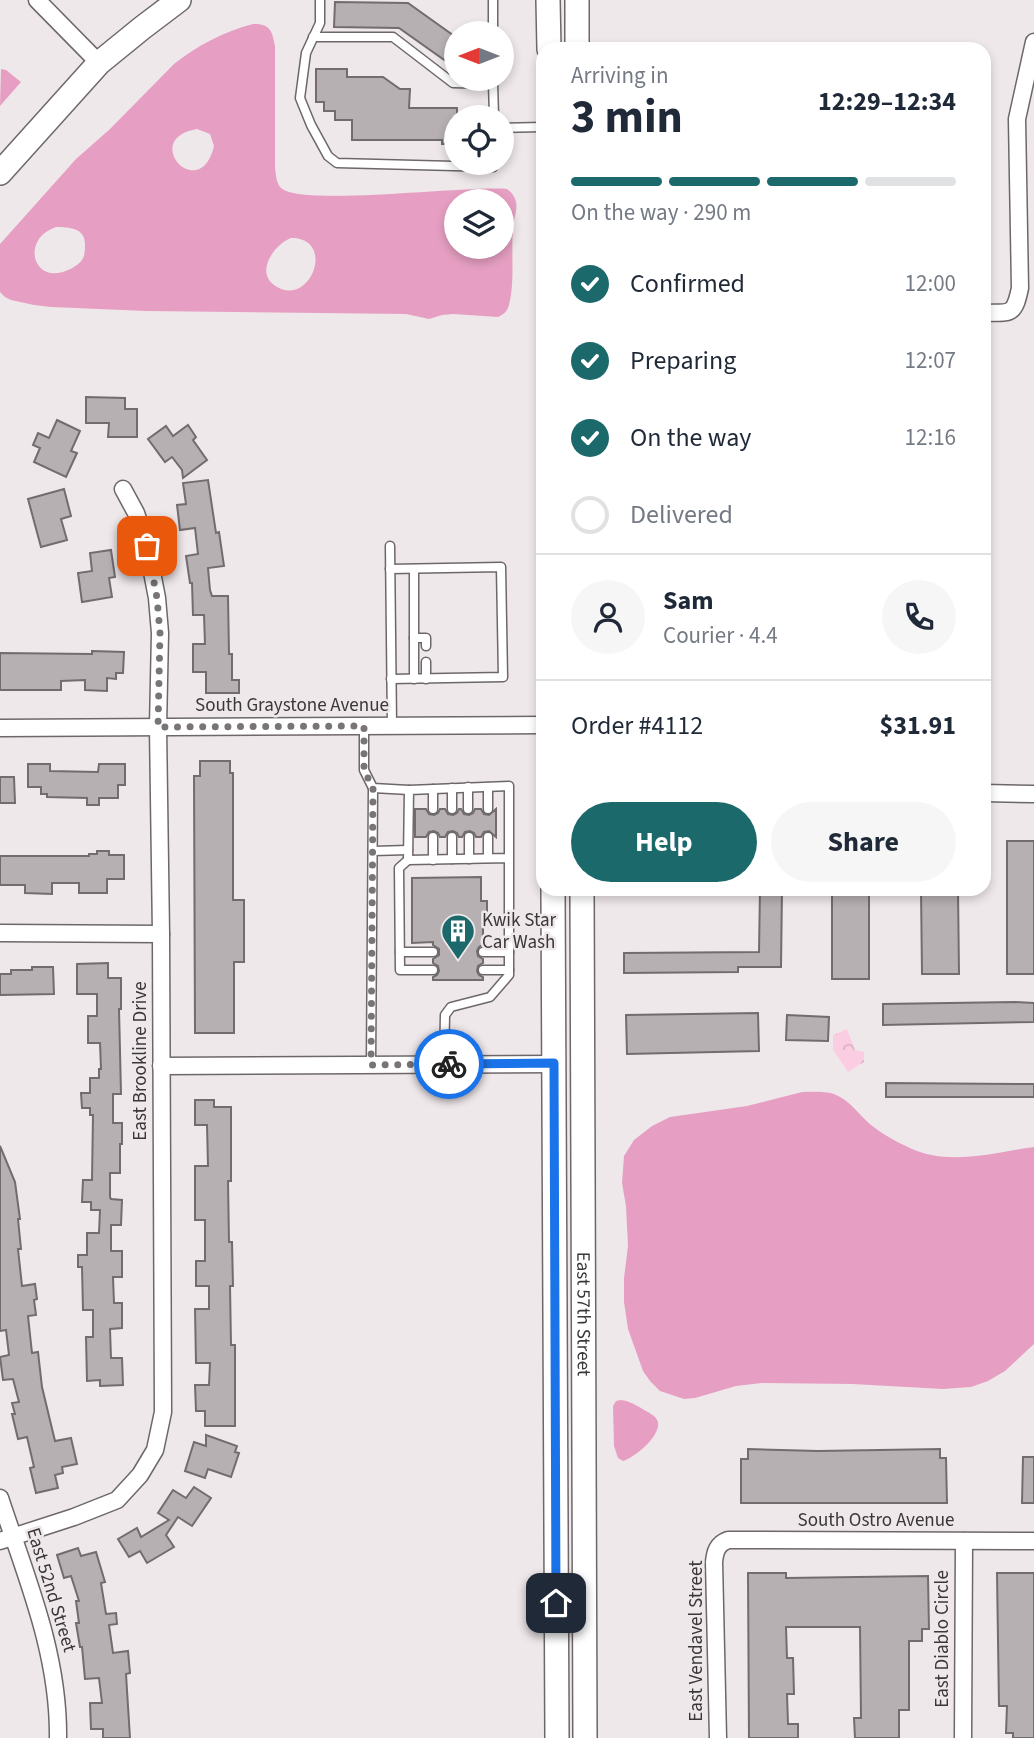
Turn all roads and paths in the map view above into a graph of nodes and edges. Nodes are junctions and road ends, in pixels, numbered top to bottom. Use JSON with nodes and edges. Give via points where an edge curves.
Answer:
{"nodes":[{"id":1,"x":37,"y":0,"type":"edge"},
{"id":2,"x":179,"y":0,"type":"edge"},
{"id":3,"x":320,"y":0,"type":"edge"},
{"id":4,"x":493,"y":0,"type":"edge"},
{"id":5,"x":548,"y":0,"type":"edge"},
{"id":6,"x":577,"y":0,"type":"edge"},
{"id":7,"x":493,"y":21,"type":"edge"},
{"id":8,"x":313,"y":37,"type":"junction"},
{"id":9,"x":549,"y":42,"type":"edge"},
{"id":10,"x":577,"y":42,"type":"edge"},
{"id":11,"x":1034,"y":42,"type":"edge"},
{"id":12,"x":99,"y":63,"type":"junction"},
{"id":13,"x":444,"y":76,"type":"edge"},
{"id":14,"x":536,"y":127,"type":"edge"},
{"id":15,"x":514,"y":128,"type":"edge"},
{"id":16,"x":444,"y":166,"type":"edge"},
{"id":17,"x":0,"y":173,"type":"edge"},
{"id":18,"x":991,"y":313,"type":"edge"},
{"id":19,"x":123,"y":489,"type":"dead end"},
{"id":20,"x":390,"y":546,"type":"dead end"},
{"id":21,"x":390,"y":569,"type":"junction"},
{"id":22,"x":414,"y":569,"type":"junction"},
{"id":23,"x":414,"y":638,"type":"junction"},
{"id":24,"x":426,"y":646,"type":"dead end"},
{"id":25,"x":426,"y":662,"type":"dead end"},
{"id":26,"x":391,"y":679,"type":"junction"},
{"id":27,"x":414,"y":679,"type":"junction"},
{"id":28,"x":426,"y":679,"type":"junction"},
{"id":29,"x":536,"y":725,"type":"edge"},
{"id":30,"x":364,"y":726,"type":"junction"},
{"id":31,"x":392,"y":726,"type":"junction"},
{"id":32,"x":0,"y":727,"type":"edge"},
{"id":33,"x":158,"y":727,"type":"junction"},
{"id":34,"x":488,"y":787,"type":"junction"},
{"id":35,"x":373,"y":788,"type":"junction"},
{"id":36,"x":452,"y":788,"type":"junction"},
{"id":37,"x":468,"y":788,"type":"junction"},
{"id":38,"x":433,"y":789,"type":"junction"},
{"id":39,"x":409,"y":790,"type":"junction"},
{"id":40,"x":991,"y":793,"type":"edge"},
{"id":41,"x":1034,"y":794,"type":"edge"},
{"id":42,"x":452,"y":809,"type":"dead end"},
{"id":43,"x":468,"y":809,"type":"dead end"},
{"id":44,"x":488,"y":809,"type":"dead end"},
{"id":45,"x":433,"y":810,"type":"dead end"},
{"id":46,"x":433,"y":837,"type":"dead end"},
{"id":47,"x":452,"y":837,"type":"dead end"},
{"id":48,"x":469,"y":837,"type":"dead end"},
{"id":49,"x":488,"y":837,"type":"dead end"},
{"id":50,"x":408,"y":850,"type":"junction"},
{"id":51,"x":373,"y":851,"type":"junction"},
{"id":52,"x":488,"y":858,"type":"junction"},
{"id":53,"x":509,"y":858,"type":"junction"},
{"id":54,"x":452,"y":859,"type":"junction"},
{"id":55,"x":469,"y":859,"type":"junction"},
{"id":56,"x":408,"y":860,"type":"junction"},
{"id":57,"x":433,"y":860,"type":"junction"},
{"id":58,"x":553,"y":896,"type":"edge"},
{"id":59,"x":582,"y":896,"type":"edge"},
{"id":60,"x":0,"y":933,"type":"edge"},
{"id":61,"x":160,"y":934,"type":"junction"},
{"id":62,"x":400,"y":952,"type":"junction"},
{"id":63,"x":433,"y":952,"type":"dead end"},
{"id":64,"x":483,"y":952,"type":"dead end"},
{"id":65,"x":509,"y":952,"type":"junction"},
{"id":66,"x":433,"y":970,"type":"dead end"},
{"id":67,"x":483,"y":970,"type":"dead end"},
{"id":68,"x":509,"y":970,"type":"junction"},
{"id":69,"x":554,"y":1063,"type":"junction"},
{"id":70,"x":444,"y":1064,"type":"junction"},
{"id":71,"x":371,"y":1065,"type":"junction"},
{"id":72,"x":161,"y":1066,"type":"junction"},
{"id":73,"x":0,"y":1498,"type":"edge"},
{"id":74,"x":6,"y":1539,"type":"edge"},
{"id":75,"x":964,"y":1541,"type":"junction"},
{"id":76,"x":1034,"y":1541,"type":"edge"},
{"id":77,"x":719,"y":1545,"type":"joint"},
{"id":78,"x":58,"y":1738,"type":"edge"},
{"id":79,"x":556,"y":1738,"type":"edge"},
{"id":80,"x":584,"y":1738,"type":"edge"},
{"id":81,"x":718,"y":1738,"type":"edge"},
{"id":82,"x":963,"y":1738,"type":"edge"}],
"edges":[{"from":1,"to":12,"type":"street"},
{"from":2,"to":12,"type":"main road"},
{"from":3,"to":8,"type":"lane","via":[[320,23]]},
{"from":4,"to":7,"type":"lane"},
{"from":5,"to":9,"type":"main road"},
{"from":6,"to":10,"type":"main road"},
{"from":8,"to":13,"type":"lane","via":[[393,37]]},
{"from":8,"to":16,"type":"lane","via":[[306,53],[300,99],[328,156],[337,163]]},
{"from":11,"to":18,"type":"street","via":[[1017,119],[1020,288],[1012,311]]},
{"from":12,"to":17,"type":"main road"},
{"from":14,"to":15,"type":"lane"},
{"from":19,"to":33,"type":"street","name":"East Brookline Drive","via":[[147,546],[157,598]]},
{"from":20,"to":21,"type":"lane"},
{"from":21,"to":22,"type":"lane"},
{"from":21,"to":26,"type":"lane"},
{"from":22,"to":23,"type":"lane"},
{"from":22,"to":28,"type":"lane","via":[[501,568],[503,677]]},
{"from":23,"to":24,"type":"lane","via":[[426,638]]},
{"from":23,"to":27,"type":"lane"},
{"from":25,"to":28,"type":"lane"},
{"from":26,"to":27,"type":"lane"},
{"from":26,"to":31,"type":"lane"},
{"from":27,"to":28,"type":"lane"},
{"from":29,"to":31,"type":"street","name":"South Graystone Avenue"},
{"from":30,"to":31,"type":"street","name":"South Graystone Avenue"},
{"from":30,"to":33,"type":"street","name":"South Graystone Avenue"},
{"from":30,"to":35,"type":"lane","via":[[364,770]]},
{"from":32,"to":33,"type":"street","name":"South Graystone Avenue"},
{"from":33,"to":61,"type":"street","name":"East Brookline Drive"},
{"from":34,"to":37,"type":"lane"},
{"from":34,"to":44,"type":"lane"},
{"from":34,"to":53,"type":"lane","via":[[509,786]]},
{"from":35,"to":39,"type":"lane"},
{"from":35,"to":51,"type":"lane"},
{"from":36,"to":37,"type":"lane"},
{"from":36,"to":38,"type":"lane"},
{"from":36,"to":42,"type":"lane"},
{"from":37,"to":43,"type":"lane"},
{"from":38,"to":39,"type":"lane"},
{"from":38,"to":45,"type":"lane"},
{"from":39,"to":50,"type":"lane"},
{"from":40,"to":41,"type":"street"},
{"from":46,"to":57,"type":"lane"},
{"from":47,"to":54,"type":"lane"},
{"from":48,"to":55,"type":"lane"},
{"from":49,"to":52,"type":"lane"},
{"from":50,"to":51,"type":"lane"},
{"from":50,"to":56,"type":"lane"},
{"from":51,"to":71,"type":"lane"},
{"from":52,"to":53,"type":"lane"},
{"from":52,"to":55,"type":"lane"},
{"from":53,"to":65,"type":"lane"},
{"from":54,"to":55,"type":"lane"},
{"from":54,"to":57,"type":"lane"},
{"from":56,"to":57,"type":"lane"},
{"from":56,"to":62,"type":"lane","via":[[399,868]]},
{"from":58,"to":69,"type":"main road","name":"East 57th Street"},
{"from":59,"to":80,"type":"main road","name":"East 57th Street"},
{"from":60,"to":61,"type":"street"},
{"from":61,"to":72,"type":"street","name":"East Brookline Drive"},
{"from":62,"to":63,"type":"lane"},
{"from":62,"to":66,"type":"lane","via":[[400,970]]},
{"from":64,"to":65,"type":"lane"},
{"from":65,"to":68,"type":"lane"},
{"from":67,"to":68,"type":"lane"},
{"from":68,"to":70,"type":"lane","via":[[491,996],[451,1007],[445,1015]]},
{"from":69,"to":70,"type":"street"},
{"from":69,"to":79,"type":"main road","name":"East 57th Street"},
{"from":70,"to":71,"type":"street"},
{"from":71,"to":72,"type":"street"},
{"from":72,"to":74,"type":"street","name":"East Brookline Drive","via":[[163,1412],[155,1450],[141,1475],[117,1500]]},
{"from":73,"to":74,"type":"street","name":"East 52nd Street"},
{"from":74,"to":78,"type":"street","name":"East 52nd Street","via":[[45,1631],[55,1678]]},
{"from":75,"to":76,"type":"street","name":"South Ostro Avenue"},
{"from":75,"to":77,"type":"street","name":"South Ostro Avenue","via":[[728,1540]]},
{"from":75,"to":82,"type":"street","name":"East Diablo Circle"},
{"from":77,"to":81,"type":"street","name":"East Vendavel Street","via":[[714,1562]]}]}
